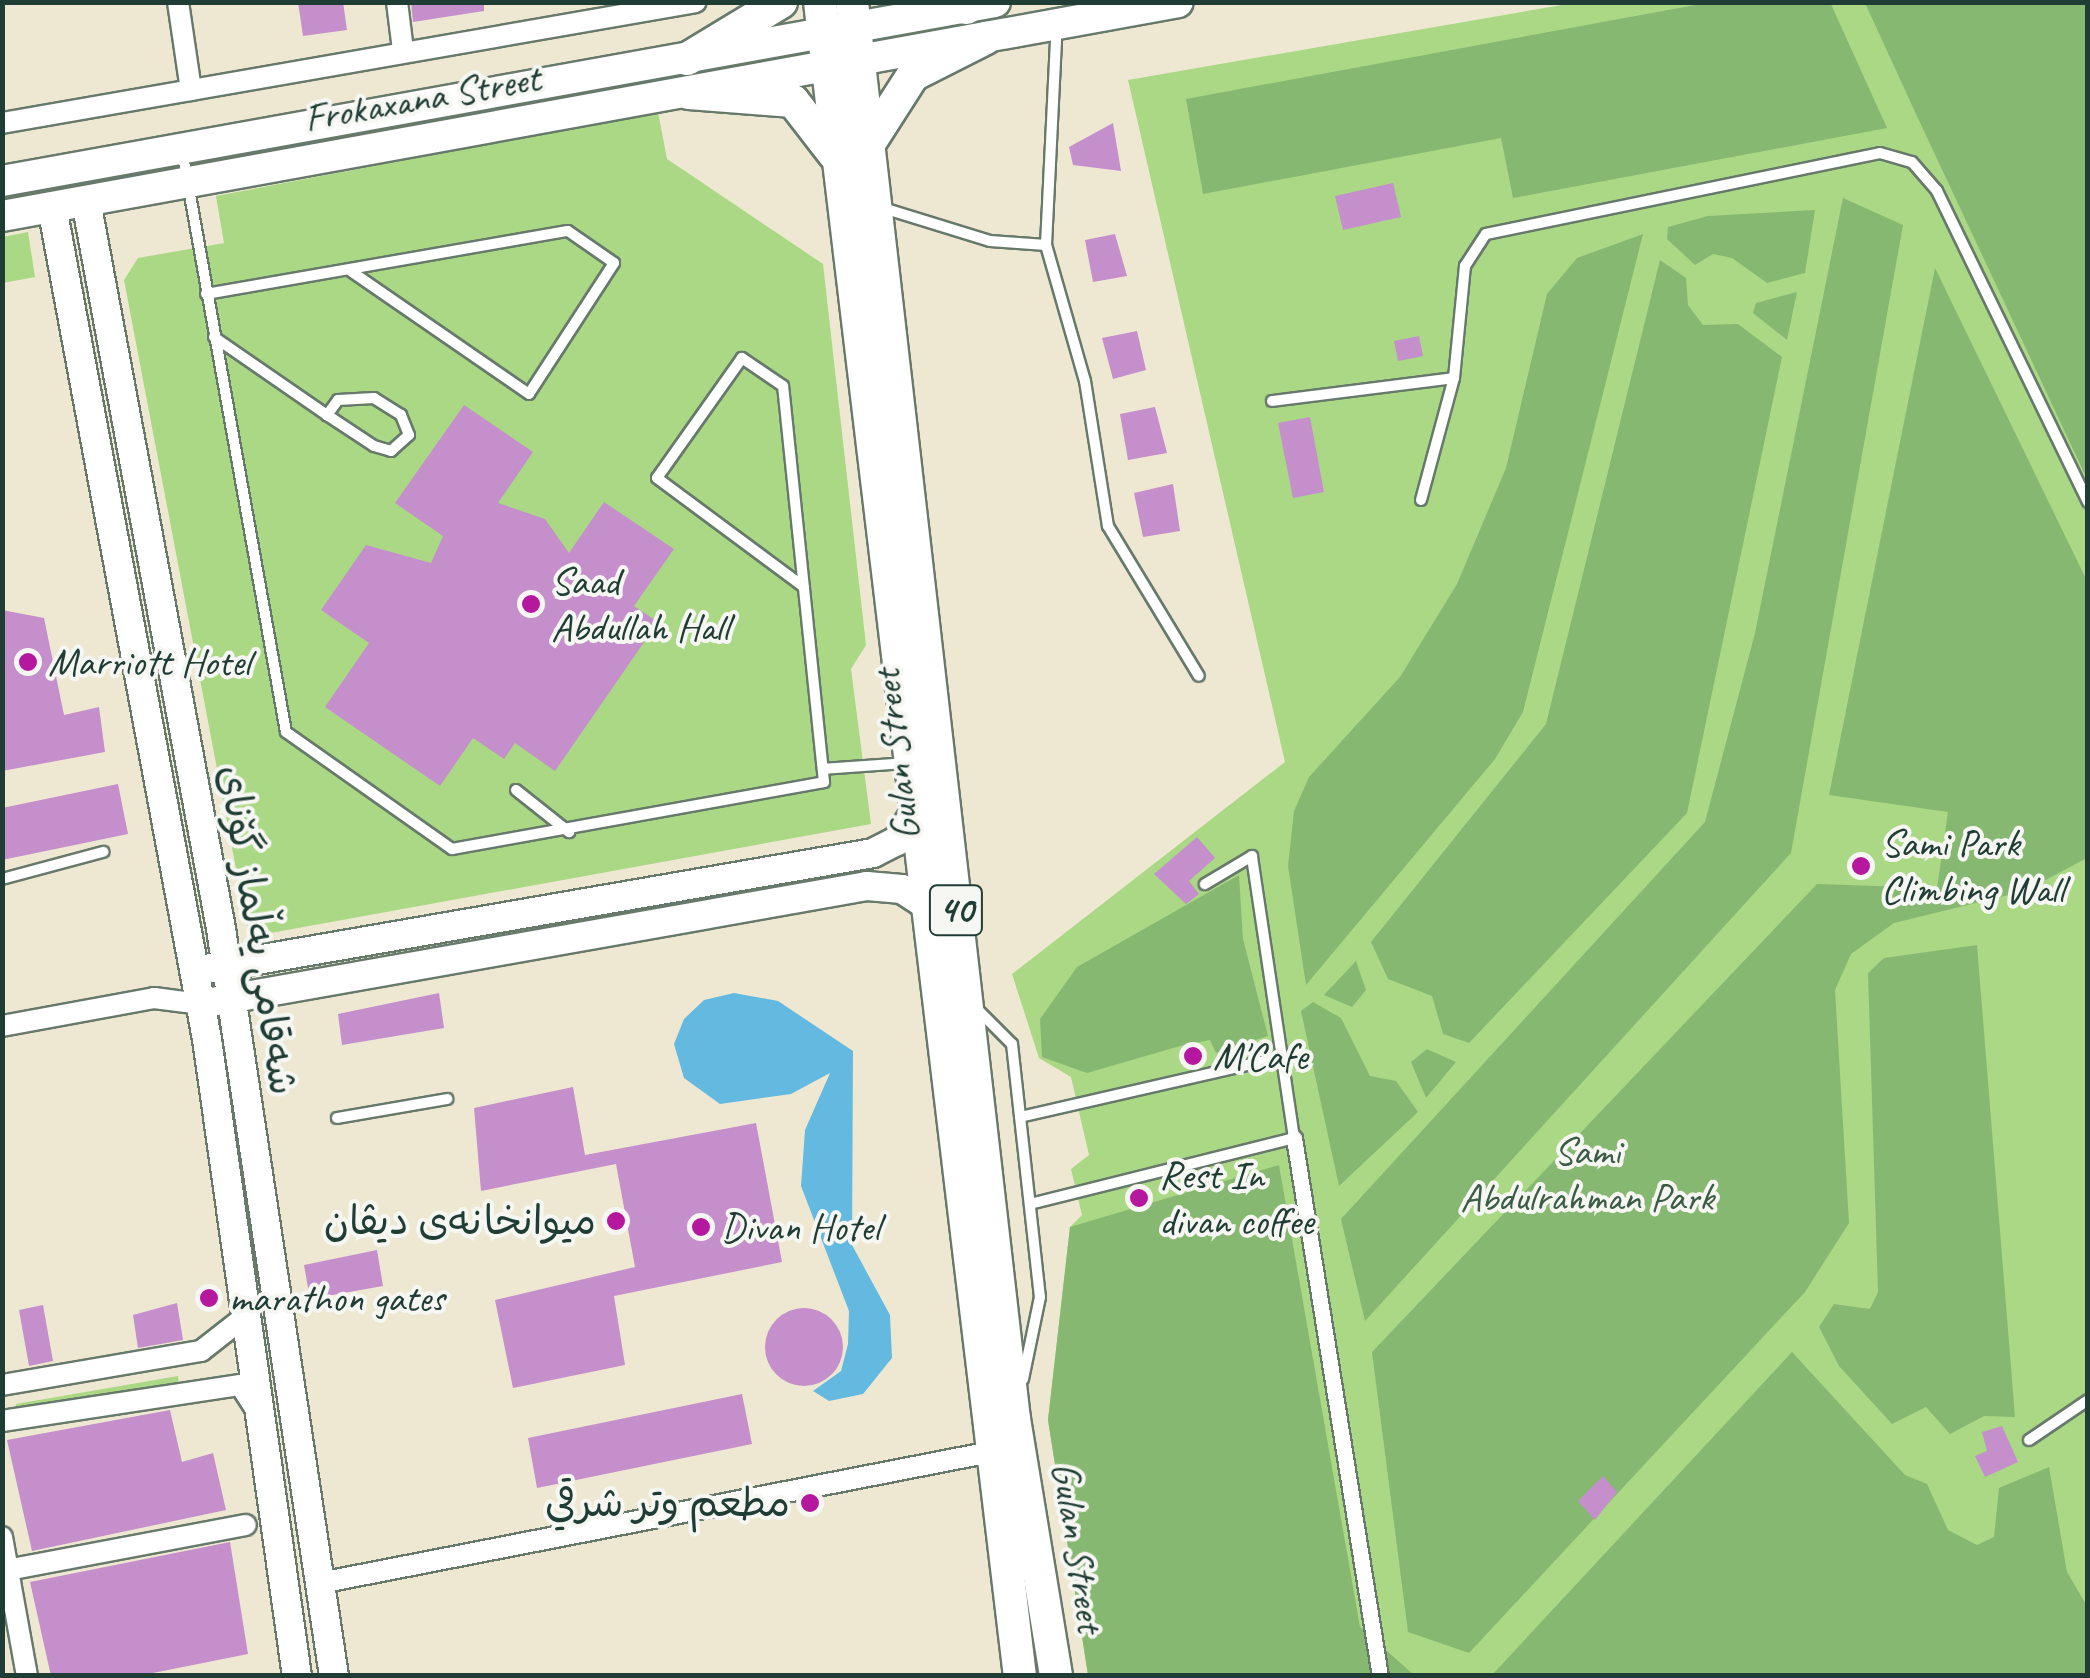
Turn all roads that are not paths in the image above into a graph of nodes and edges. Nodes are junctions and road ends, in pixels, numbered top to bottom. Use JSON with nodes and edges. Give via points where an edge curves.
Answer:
{"nodes":[{"id":1,"x":178,"y":2,"type":"edge"},
{"id":2,"x":397,"y":2,"type":"edge"},
{"id":3,"x":572,"y":2,"type":"edge"},
{"id":4,"x":696,"y":2,"type":"edge"},
{"id":5,"x":782,"y":2,"type":"edge"},
{"id":6,"x":820,"y":2,"type":"edge"},
{"id":7,"x":923,"y":2,"type":"edge"},
{"id":8,"x":1178,"y":2,"type":"edge"},
{"id":9,"x":981,"y":5,"type":"edge"},
{"id":10,"x":576,"y":24,"type":"junction"},
{"id":11,"x":986,"y":38,"type":"junction"},
{"id":12,"x":1056,"y":38,"type":"dead end"},
{"id":13,"x":843,"y":40,"type":"edge"},
{"id":14,"x":403,"y":50,"type":"junction"},
{"id":15,"x":687,"y":59,"type":"junction"},
{"id":16,"x":191,"y":90,"type":"junction"},
{"id":17,"x":689,"y":92,"type":"junction"},
{"id":18,"x":2,"y":123,"type":"edge"},
{"id":19,"x":870,"y":142,"type":"junction"},
{"id":20,"x":185,"y":164,"type":"junction"},
{"id":21,"x":842,"y":177,"type":"junction"},
{"id":22,"x":2,"y":182,"type":"edge"},
{"id":23,"x":86,"y":201,"type":"junction"},
{"id":24,"x":52,"y":207,"type":"junction"},
{"id":25,"x":877,"y":207,"type":"junction"},
{"id":26,"x":2,"y":216,"type":"edge"},
{"id":27,"x":1046,"y":245,"type":"junction"},
{"id":28,"x":352,"y":272,"type":"junction"},
{"id":29,"x":206,"y":294,"type":"junction"},
{"id":30,"x":214,"y":338,"type":"junction"},
{"id":31,"x":1454,"y":378,"type":"junction"},
{"id":32,"x":1272,"y":401,"type":"dead end"},
{"id":33,"x":328,"y":415,"type":"junction"},
{"id":34,"x":1421,"y":500,"type":"dead end"},
{"id":35,"x":2088,"y":502,"type":"edge"},
{"id":36,"x":804,"y":586,"type":"junction"},
{"id":37,"x":1199,"y":676,"type":"dead end"},
{"id":38,"x":913,"y":762,"type":"junction"},
{"id":39,"x":823,"y":769,"type":"junction"},
{"id":40,"x":516,"y":790,"type":"dead end"},
{"id":41,"x":918,"y":808,"type":"junction"},
{"id":42,"x":569,"y":832,"type":"junction"},
{"id":43,"x":103,"y":852,"type":"dead end"},
{"id":44,"x":860,"y":856,"type":"junction"},
{"id":45,"x":2,"y":879,"type":"edge"},
{"id":46,"x":1205,"y":884,"type":"dead end"},
{"id":47,"x":866,"y":886,"type":"junction"},
{"id":48,"x":928,"y":906,"type":"junction"},
{"id":49,"x":226,"y":966,"type":"junction"},
{"id":50,"x":195,"y":971,"type":"junction"},
{"id":51,"x":154,"y":998,"type":"junction"},
{"id":52,"x":231,"y":998,"type":"junction"},
{"id":53,"x":966,"y":998,"type":"junction"},
{"id":54,"x":200,"y":1004,"type":"junction"},
{"id":55,"x":2,"y":1026,"type":"edge"},
{"id":56,"x":1278,"y":1058,"type":"junction"},
{"id":57,"x":446,"y":1099,"type":"dead end"},
{"id":58,"x":1020,"y":1117,"type":"junction"},
{"id":59,"x":336,"y":1118,"type":"dead end"},
{"id":60,"x":1294,"y":1138,"type":"junction"},
{"id":61,"x":975,"y":1190,"type":"junction"},
{"id":62,"x":1030,"y":1204,"type":"junction"},
{"id":63,"x":242,"y":1319,"type":"junction"},
{"id":64,"x":2,"y":1385,"type":"edge"},
{"id":65,"x":2088,"y":1400,"type":"edge"},
{"id":66,"x":260,"y":1416,"type":"junction"},
{"id":67,"x":1014,"y":1420,"type":"junction"},
{"id":68,"x":2,"y":1421,"type":"edge"},
{"id":69,"x":2029,"y":1440,"type":"dead end"},
{"id":70,"x":991,"y":1452,"type":"junction"},
{"id":71,"x":246,"y":1525,"type":"dead end"},
{"id":72,"x":2,"y":1537,"type":"edge"},
{"id":73,"x":5,"y":1571,"type":"edge"},
{"id":74,"x":320,"y":1583,"type":"junction"},
{"id":75,"x":27,"y":1676,"type":"edge"},
{"id":76,"x":297,"y":1676,"type":"edge"},
{"id":77,"x":334,"y":1676,"type":"edge"},
{"id":78,"x":1020,"y":1676,"type":"edge"},
{"id":79,"x":1056,"y":1676,"type":"edge"},
{"id":80,"x":1380,"y":1676,"type":"edge"}],
"edges":[{"from":1,"to":16,"type":"street"},
{"from":2,"to":14,"type":"street"},
{"from":3,"to":10,"type":"street"},
{"from":4,"to":10,"type":"street"},
{"from":5,"to":15,"type":"main road"},
{"from":6,"to":13,"type":"main road","name":"Gulan Street"},
{"from":7,"to":9,"type":"main road"},
{"from":8,"to":11,"type":"main road"},
{"from":9,"to":13,"type":"main road"},
{"from":10,"to":14,"type":"street"},
{"from":11,"to":13,"type":"main road"},
{"from":11,"to":19,"type":"main road","via":[[913,74]]},
{"from":12,"to":27,"type":"lane"},
{"from":13,"to":15,"type":"main road","name":"Frokaxana Street"},
{"from":13,"to":17,"type":"main road","name":"Frokaxana Street"},
{"from":13,"to":19,"type":"main road","name":"Gulan Street"},
{"from":13,"to":21,"type":"main road","name":"Gulan Street"},
{"from":14,"to":16,"type":"street"},
{"from":15,"to":20,"type":"main road","name":"Frokaxana Street"},
{"from":16,"to":18,"type":"street"},
{"from":17,"to":20,"type":"main road","name":"Frokaxana Street"},
{"from":17,"to":21,"type":"main road","via":[[793,102],[828,137]]},
{"from":19,"to":25,"type":"main road","name":"Gulan Street","number":"40"},
{"from":20,"to":22,"type":"main road","name":"Frokaxana Street"},
{"from":20,"to":23,"type":"main road","name":"Frokaxana Street"},
{"from":20,"to":29,"type":"lane"},
{"from":21,"to":38,"type":"main road","name":"Gulan Street","number":"40"},
{"from":23,"to":24,"type":"main road","name":"Frokaxana Street"},
{"from":23,"to":49,"type":"street","name":"شەقامی یەڵماز گۆنای"},
{"from":24,"to":26,"type":"main road","name":"Frokaxana Street"},
{"from":24,"to":50,"type":"street","name":"شەقامی یەڵماز گۆنای"},
{"from":25,"to":27,"type":"lane","via":[[990,241]]},
{"from":25,"to":53,"type":"main road","name":"Gulan Street","number":"40"},
{"from":27,"to":37,"type":"lane","via":[[1085,382],[1108,526]]},
{"from":28,"to":28,"type":"lane","via":[[568,231],[614,263],[529,394]]},
{"from":28,"to":29,"type":"lane"},
{"from":29,"to":30,"type":"lane"},
{"from":30,"to":33,"type":"lane"},
{"from":30,"to":42,"type":"lane","via":[[286,732],[452,849]]},
{"from":31,"to":32,"type":"lane"},
{"from":31,"to":34,"type":"lane"},
{"from":31,"to":35,"type":"lane","via":[[1464,266],[1495,228],[1891,154],[1938,190]]},
{"from":33,"to":33,"type":"lane","via":[[391,451],[409,435],[401,416],[374,398],[338,400]]},
{"from":36,"to":36,"type":"lane","via":[[783,386],[742,358],[657,478]]},
{"from":36,"to":39,"type":"lane"},
{"from":38,"to":39,"type":"lane"},
{"from":38,"to":41,"type":"main road","name":"Gulan Street","number":"40"},
{"from":39,"to":42,"type":"lane","via":[[824,782]]},
{"from":40,"to":42,"type":"lane"},
{"from":41,"to":44,"type":"street","via":[[897,841]]},
{"from":41,"to":48,"type":"main road","name":"Gulan Street","number":"40"},
{"from":43,"to":45,"type":"lane"},
{"from":44,"to":47,"type":"street","via":[[878,868]]},
{"from":44,"to":49,"type":"street"},
{"from":46,"to":56,"type":"lane","via":[[1252,856]]},
{"from":47,"to":48,"type":"street","via":[[902,889]]},
{"from":47,"to":52,"type":"street"},
{"from":48,"to":61,"type":"main road","name":"Gulan Street","number":"40"},
{"from":49,"to":50,"type":"street"},
{"from":49,"to":52,"type":"street","name":"شەقامی یەڵماز گۆنای"},
{"from":50,"to":51,"type":"street"},
{"from":50,"to":54,"type":"street","name":"شەقامی یەڵماز گۆنای"},
{"from":51,"to":54,"type":"street"},
{"from":51,"to":55,"type":"street"},
{"from":52,"to":54,"type":"street"},
{"from":52,"to":74,"type":"street","name":"شەقامی یەڵماز گۆنای"},
{"from":53,"to":58,"type":"lane","via":[[1012,1044]]},
{"from":53,"to":61,"type":"main road","name":"Gulan Street","number":"40"},
{"from":54,"to":63,"type":"street","name":"شەقامی یەڵماز گۆنای"},
{"from":56,"to":58,"type":"lane"},
{"from":56,"to":60,"type":"lane"},
{"from":57,"to":59,"type":"lane"},
{"from":58,"to":62,"type":"lane"},
{"from":60,"to":62,"type":"lane"},
{"from":60,"to":80,"type":"street"},
{"from":61,"to":67,"type":"main road","name":"Gulan Street","number":"40"},
{"from":61,"to":70,"type":"main road","name":"Gulan Street","number":"40"},
{"from":62,"to":67,"type":"lane","via":[[1040,1297]]},
{"from":63,"to":64,"type":"street","via":[[201,1350]]},
{"from":63,"to":66,"type":"street","name":"شەقامی یەڵماز گۆنای"},
{"from":65,"to":69,"type":"lane"},
{"from":66,"to":68,"type":"street","via":[[240,1385]]},
{"from":66,"to":76,"type":"street","name":"شەقامی یەڵماز گۆنای"},
{"from":67,"to":79,"type":"main road","name":"Gulan Street","number":"40"},
{"from":70,"to":74,"type":"street"},
{"from":70,"to":78,"type":"main road","name":"Gulan Street","number":"40"},
{"from":71,"to":73,"type":"street"},
{"from":72,"to":73,"type":"street"},
{"from":73,"to":75,"type":"street"},
{"from":74,"to":77,"type":"street","name":"شەقامی یەڵماز گۆنای"}]}
